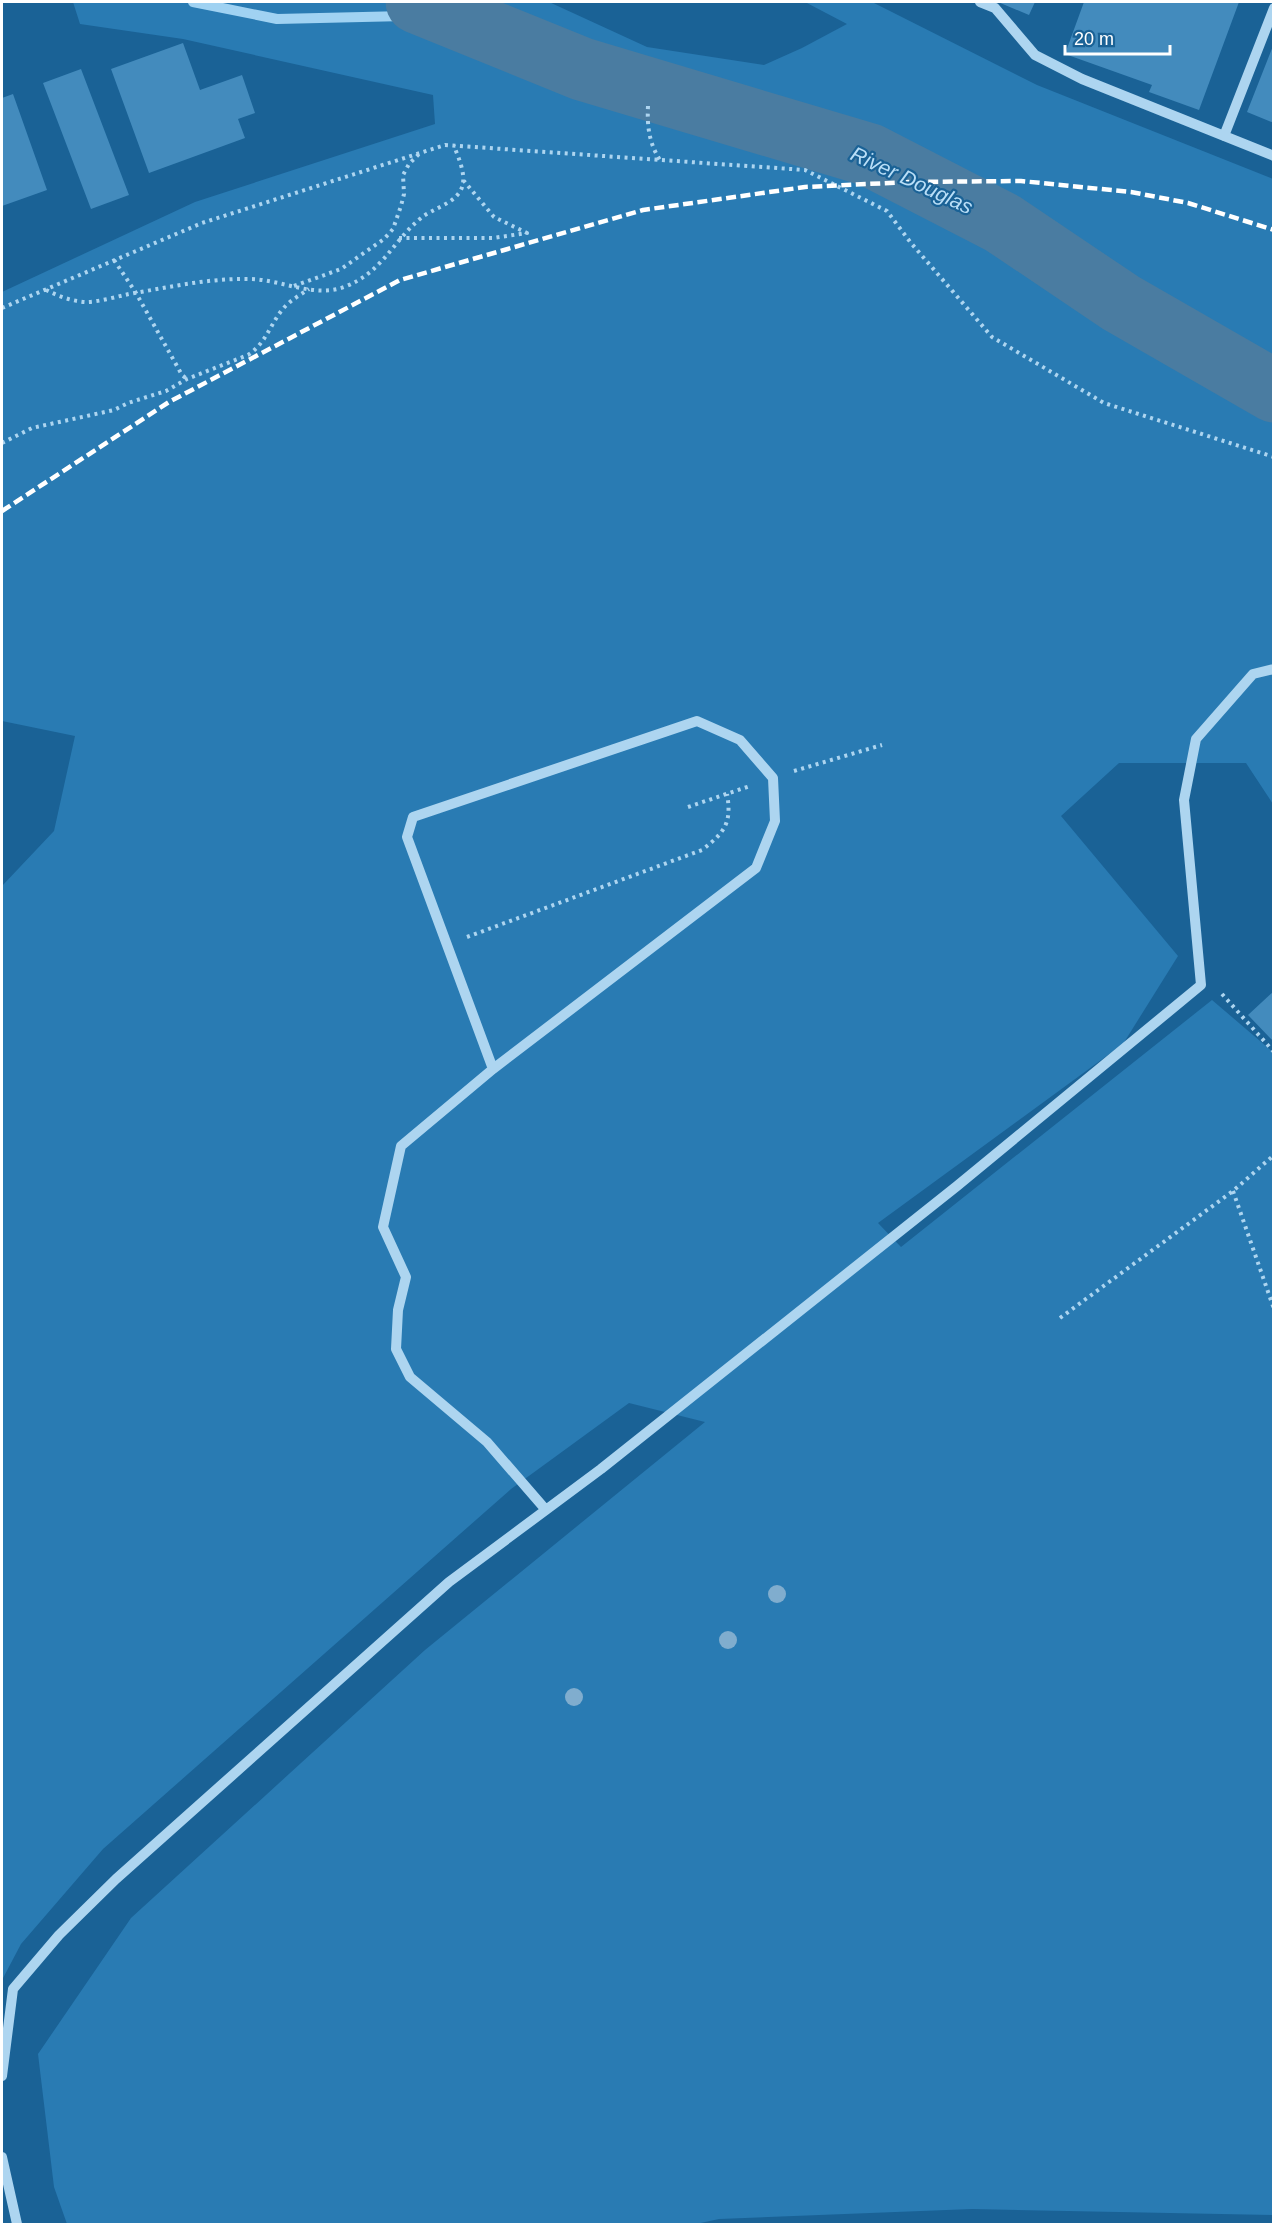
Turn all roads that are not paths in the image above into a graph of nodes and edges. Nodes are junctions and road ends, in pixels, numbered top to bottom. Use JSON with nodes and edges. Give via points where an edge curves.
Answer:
{"nodes":[{"id":1,"x":980,"y":2,"type":"edge"},
{"id":2,"x":1274,"y":8,"type":"edge"},
{"id":3,"x":1224,"y":136,"type":"junction"},
{"id":4,"x":1274,"y":156,"type":"edge"},
{"id":5,"x":1274,"y":669,"type":"edge"},
{"id":6,"x":493,"y":1069,"type":"junction"},
{"id":7,"x":546,"y":1510,"type":"junction"},
{"id":8,"x":2,"y":2076,"type":"edge"},
{"id":9,"x":2,"y":2157,"type":"edge"},
{"id":10,"x":17,"y":2224,"type":"edge"}],
"edges":[{"from":1,"to":3,"type":"lane","via":[[994,8],[1035,55],[1082,79]]},
{"from":2,"to":3,"type":"lane"},
{"from":3,"to":4,"type":"lane"},
{"from":5,"to":7,"type":"lane","via":[[1253,674],[1196,739],[1184,800],[1201,985],[957,1186]]},
{"from":6,"to":6,"type":"lane","via":[[756,868],[775,821],[773,778],[740,740],[697,721],[413,817],[407,837]]},
{"from":6,"to":7,"type":"lane","via":[[401,1146],[383,1227],[406,1277],[398,1310],[396,1350],[410,1377],[488,1442]]},
{"from":7,"to":8,"type":"lane","via":[[449,1582],[116,1879],[59,1935],[13,1989]]},
{"from":9,"to":10,"type":"lane"}]}
